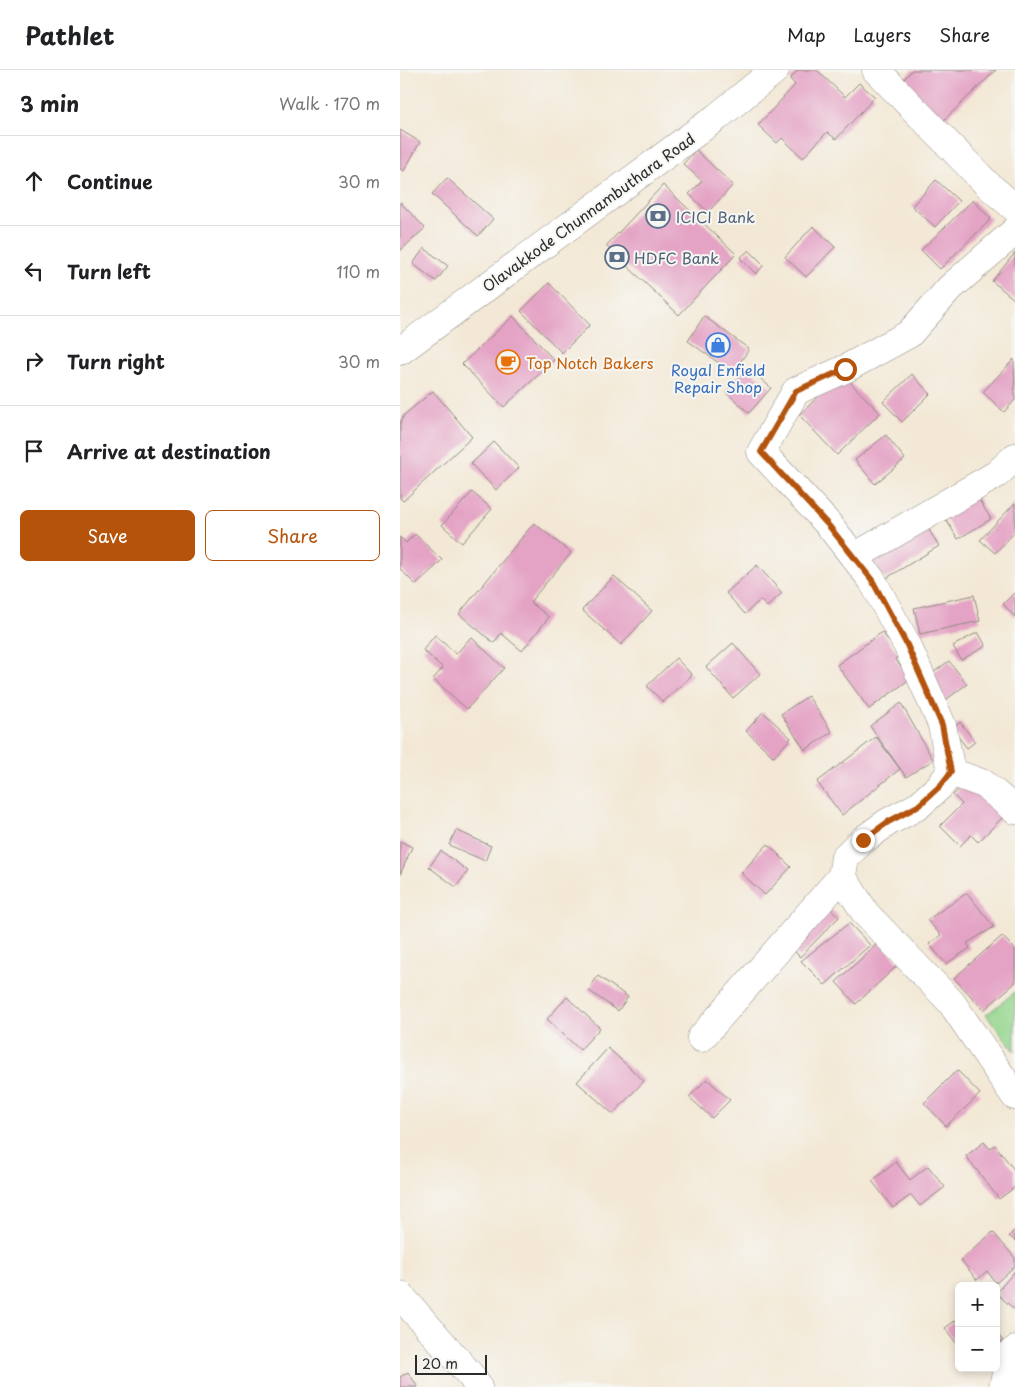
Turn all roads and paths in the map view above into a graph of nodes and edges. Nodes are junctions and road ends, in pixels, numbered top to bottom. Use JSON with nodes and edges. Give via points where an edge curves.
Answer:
{"nodes":[{"id":1,"x":775,"y":70,"type":"edge"},
{"id":2,"x":876,"y":70,"type":"edge"},
{"id":3,"x":1015,"y":208,"type":"edge"},
{"id":4,"x":1015,"y":231,"type":"edge"},
{"id":5,"x":400,"y":351,"type":"edge"},
{"id":6,"x":1009,"y":472,"type":"edge"},
{"id":7,"x":854,"y":557,"type":"junction"},
{"id":8,"x":951,"y":772,"type":"junction"},
{"id":9,"x":1015,"y":810,"type":"edge"},
{"id":10,"x":842,"y":876,"type":"junction"},
{"id":11,"x":701,"y":1038,"type":"dead end"},
{"id":12,"x":1015,"y":1096,"type":"edge"},
{"id":13,"x":400,"y":1295,"type":"edge"},
{"id":14,"x":1015,"y":1350,"type":"edge"},
{"id":15,"x":478,"y":1387,"type":"edge"},
{"id":16,"x":1003,"y":1387,"type":"edge"}],
"edges":[{"from":1,"to":5,"type":"main road","name":"Olavakkode Chunnambuthara Road","via":[[717,117]]},
{"from":2,"to":3,"type":"main road","via":[[988,186]]},
{"from":4,"to":7,"type":"main road","via":[[950,288],[909,334],[796,391],[761,452]]},
{"from":6,"to":7,"type":"main road"},
{"from":7,"to":8,"type":"main road","via":[[872,580],[907,645],[942,725]]},
{"from":8,"to":9,"type":"main road","via":[[984,784]]},
{"from":8,"to":10,"type":"main road","via":[[918,806],[888,822],[845,857]]},
{"from":10,"to":11,"type":"main road"},
{"from":10,"to":12,"type":"main road","via":[[866,914],[951,1002]]},
{"from":13,"to":15,"type":"main road","via":[[472,1376]]},
{"from":14,"to":16,"type":"main road","via":[[1010,1354]]}]}
